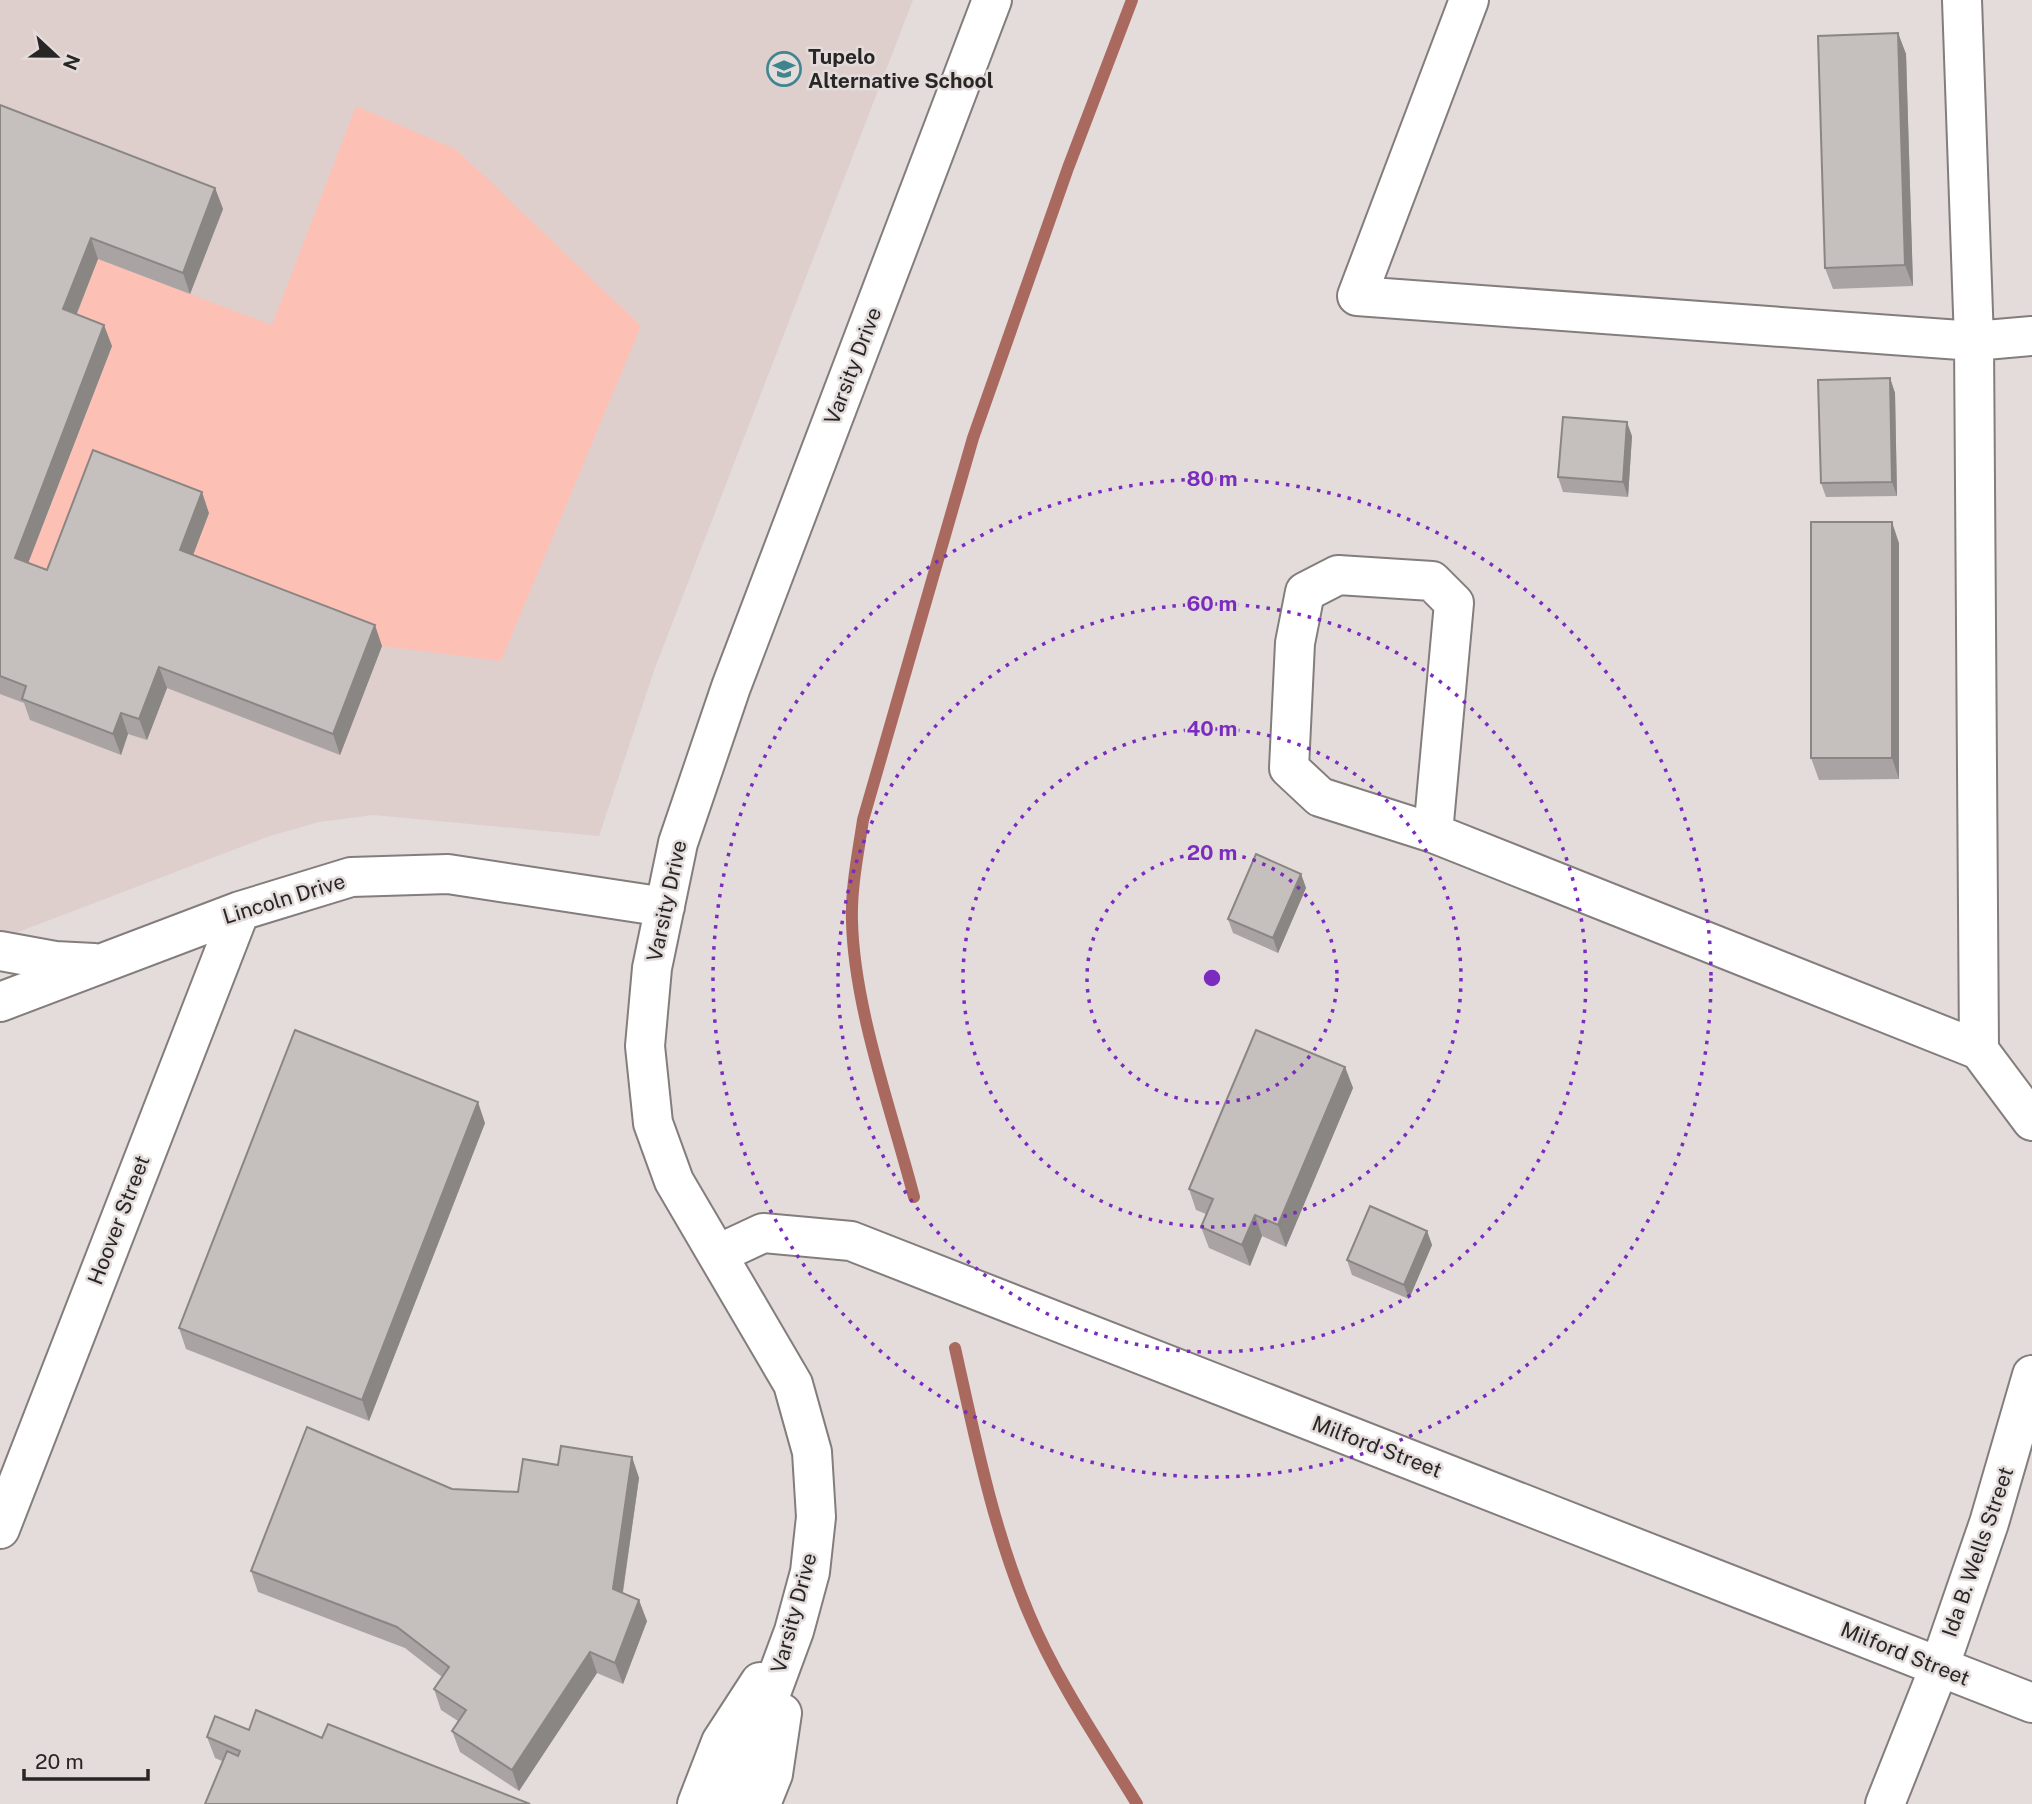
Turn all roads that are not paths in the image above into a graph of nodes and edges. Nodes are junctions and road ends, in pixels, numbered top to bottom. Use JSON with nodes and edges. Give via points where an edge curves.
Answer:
{"nodes":[{"id":1,"x":992,"y":0,"type":"edge"},
{"id":2,"x":1469,"y":0,"type":"edge"},
{"id":3,"x":1962,"y":0,"type":"edge"},
{"id":4,"x":2032,"y":336,"type":"edge"},
{"id":5,"x":1974,"y":341,"type":"junction"},
{"id":6,"x":1433,"y":833,"type":"junction"},
{"id":7,"x":665,"y":907,"type":"junction"},
{"id":8,"x":240,"y":911,"type":"junction"},
{"id":9,"x":0,"y":951,"type":"edge"},
{"id":10,"x":103,"y":963,"type":"junction"},
{"id":11,"x":0,"y":1002,"type":"edge"},
{"id":12,"x":1979,"y":1051,"type":"junction"},
{"id":13,"x":2032,"y":1121,"type":"edge"},
{"id":14,"x":718,"y":1254,"type":"junction"},
{"id":15,"x":2032,"y":1375,"type":"edge"},
{"id":16,"x":0,"y":1529,"type":"edge"},
{"id":17,"x":794,"y":1631,"type":"junction"},
{"id":18,"x":1939,"y":1668,"type":"junction"},
{"id":19,"x":2032,"y":1703,"type":"edge"},
{"id":20,"x":697,"y":1804,"type":"edge"},
{"id":21,"x":730,"y":1804,"type":"edge"},
{"id":22,"x":761,"y":1804,"type":"edge"},
{"id":23,"x":1885,"y":1804,"type":"edge"}],
"edges":[{"from":1,"to":7,"type":"street","name":"Varsity Drive","via":[[732,687],[678,844]]},
{"from":2,"to":5,"type":"street","via":[[1357,296]]},
{"from":3,"to":5,"type":"street"},
{"from":4,"to":5,"type":"street"},
{"from":5,"to":12,"type":"street"},
{"from":6,"to":6,"type":"street","via":[[1320,797],[1289,768],[1295,643],[1305,592],[1338,575],[1432,581],[1454,603]]},
{"from":6,"to":12,"type":"street"},
{"from":7,"to":8,"type":"street","name":"Lincoln Drive","via":[[448,874],[351,877]]},
{"from":7,"to":14,"type":"street","name":"Varsity Drive","via":[[652,968],[645,1046],[653,1123],[674,1181]]},
{"from":8,"to":10,"type":"street","name":"Lincoln Drive"},
{"from":8,"to":16,"type":"street","name":"Hoover Street"},
{"from":9,"to":10,"type":"street","via":[[55,961]]},
{"from":10,"to":11,"type":"street","name":"Lincoln Drive"},
{"from":12,"to":13,"type":"street"},
{"from":14,"to":17,"type":"street","name":"Varsity Drive","via":[[793,1384],[812,1452],[816,1517],[810,1572]]},
{"from":14,"to":18,"type":"street","name":"Milford Street","via":[[762,1233],[851,1241]]},
{"from":15,"to":18,"type":"street","name":"Ida B. Wells Street","via":[[2010,1461]]},
{"from":17,"to":20,"type":"street","via":[[721,1742]]},
{"from":17,"to":21,"type":"street","name":"Varsity Drive"},
{"from":17,"to":22,"type":"street","via":[[773,1774]]},
{"from":18,"to":19,"type":"street","name":"Milford Street"},
{"from":18,"to":23,"type":"street","name":"Ida B. Wells Street"}]}
